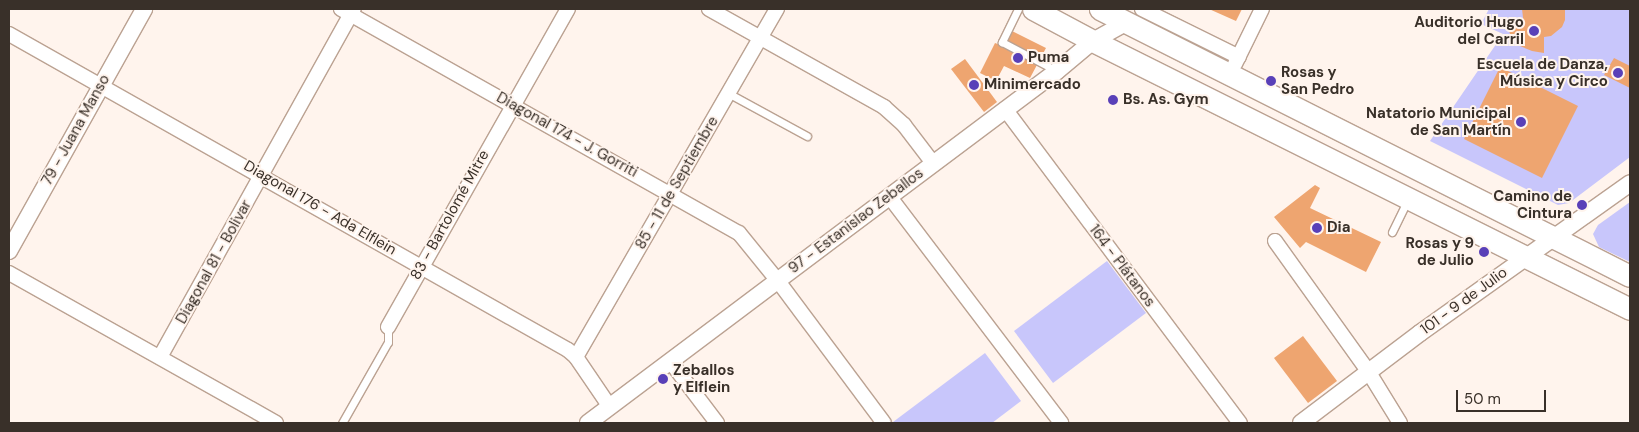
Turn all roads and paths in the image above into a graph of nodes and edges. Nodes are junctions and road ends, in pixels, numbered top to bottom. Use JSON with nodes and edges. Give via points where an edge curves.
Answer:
{"nodes":[{"id":1,"x":144,"y":9,"type":"edge"},
{"id":2,"x":568,"y":9,"type":"edge"},
{"id":3,"x":710,"y":9,"type":"edge"},
{"id":4,"x":777,"y":9,"type":"edge"},
{"id":5,"x":1018,"y":9,"type":"edge"},
{"id":6,"x":1033,"y":9,"type":"edge"},
{"id":7,"x":1100,"y":9,"type":"edge"},
{"id":8,"x":1262,"y":9,"type":"edge"},
{"id":9,"x":349,"y":11,"type":"edge"},
{"id":10,"x":1136,"y":13,"type":"edge"},
{"id":11,"x":9,"y":34,"type":"edge"},
{"id":12,"x":761,"y":37,"type":"junction"},
{"id":13,"x":1093,"y":41,"type":"junction"},
{"id":14,"x":1234,"y":66,"type":"junction"},
{"id":15,"x":1057,"y":71,"type":"junction"},
{"id":16,"x":100,"y":85,"type":"junction"},
{"id":17,"x":728,"y":93,"type":"junction"},
{"id":18,"x":512,"y":104,"type":"junction"},
{"id":19,"x":1005,"y":109,"type":"junction"},
{"id":20,"x":807,"y":136,"type":"dead end"},
{"id":21,"x":932,"y":163,"type":"junction"},
{"id":22,"x":262,"y":175,"type":"junction"},
{"id":23,"x":1630,"y":183,"type":"edge"},
{"id":24,"x":670,"y":194,"type":"junction"},
{"id":25,"x":889,"y":196,"type":"junction"},
{"id":26,"x":1409,"y":198,"type":"junction"},
{"id":27,"x":1392,"y":232,"type":"dead end"},
{"id":28,"x":1555,"y":238,"type":"junction"},
{"id":29,"x":1275,"y":241,"type":"dead end"},
{"id":30,"x":9,"y":251,"type":"edge"},
{"id":31,"x":1527,"y":256,"type":"junction"},
{"id":32,"x":421,"y":266,"type":"junction"},
{"id":33,"x":9,"y":273,"type":"edge"},
{"id":34,"x":1630,"y":276,"type":"edge"},
{"id":35,"x":778,"y":280,"type":"junction"},
{"id":36,"x":1630,"y":309,"type":"edge"},
{"id":37,"x":388,"y":327,"type":"joint"},
{"id":38,"x":160,"y":357,"type":"junction"},
{"id":39,"x":576,"y":357,"type":"junction"},
{"id":40,"x":670,"y":361,"type":"junction"},
{"id":41,"x":1368,"y":371,"type":"junction"},
{"id":42,"x":610,"y":406,"type":"junction"},
{"id":43,"x":276,"y":423,"type":"edge"},
{"id":44,"x":342,"y":423,"type":"edge"},
{"id":45,"x":588,"y":423,"type":"edge"},
{"id":46,"x":717,"y":423,"type":"edge"},
{"id":47,"x":884,"y":423,"type":"edge"},
{"id":48,"x":1062,"y":423,"type":"edge"},
{"id":49,"x":1240,"y":423,"type":"edge"},
{"id":50,"x":1301,"y":423,"type":"edge"},
{"id":51,"x":1400,"y":423,"type":"edge"}],
"edges":[{"from":1,"to":16,"type":"street","name":"79 - Juana Manso"},
{"from":2,"to":18,"type":"street","name":"83 - Bartolomé Mitre"},
{"from":3,"to":12,"type":"street"},
{"from":4,"to":12,"type":"street","name":"85 - 11 de Septiembre"},
{"from":5,"to":15,"type":"lane","via":[[1002,42]]},
{"from":6,"to":13,"type":"main road"},
{"from":7,"to":10,"type":"main road"},
{"from":8,"to":14,"type":"street"},
{"from":9,"to":18,"type":"street","name":"Diagonal 174 - J. Gorriti"},
{"from":9,"to":22,"type":"street","name":"Diagonal 81 - Bolivar"},
{"from":10,"to":13,"type":"street","name":"97 - Estanislao Zeballos"},
{"from":10,"to":14,"type":"main road"},
{"from":11,"to":16,"type":"street","name":"Diagonal 176 - Ada Elflein"},
{"from":12,"to":17,"type":"street","name":"85 - 11 de Septiembre"},
{"from":12,"to":21,"type":"street","via":[[884,107],[904,125]]},
{"from":13,"to":15,"type":"street","name":"97 - Estanislao Zeballos"},
{"from":13,"to":26,"type":"main road"},
{"from":14,"to":28,"type":"main road"},
{"from":15,"to":19,"type":"street","name":"97 - Estanislao Zeballos"},
{"from":16,"to":22,"type":"street","name":"Diagonal 176 - Ada Elflein"},
{"from":16,"to":30,"type":"street","name":"79 - Juana Manso"},
{"from":17,"to":20,"type":"lane"},
{"from":17,"to":24,"type":"street","name":"85 - 11 de Septiembre"},
{"from":18,"to":24,"type":"street","name":"Diagonal 174 - J. Gorriti"},
{"from":18,"to":32,"type":"street","name":"83 - Bartolomé Mitre"},
{"from":19,"to":21,"type":"street","name":"97 - Estanislao Zeballos"},
{"from":19,"to":49,"type":"street","name":"164 - Plátanos"},
{"from":21,"to":25,"type":"street","name":"97 - Estanislao Zeballos"},
{"from":22,"to":32,"type":"street","name":"Diagonal 176 - Ada Elflein"},
{"from":22,"to":38,"type":"street","name":"Diagonal 81 - Bolivar"},
{"from":23,"to":28,"type":"street","name":"101 - 9 de Julio"},
{"from":24,"to":35,"type":"street","name":"Diagonal 174 - J. Gorriti","via":[[738,233]]},
{"from":24,"to":39,"type":"street","name":"85 - 11 de Septiembre"},
{"from":25,"to":35,"type":"street","name":"97 - Estanislao Zeballos"},
{"from":25,"to":48,"type":"street"},
{"from":26,"to":27,"type":"lane"},
{"from":26,"to":31,"type":"main road"},
{"from":28,"to":31,"type":"street","name":"101 - 9 de Julio"},
{"from":28,"to":34,"type":"main road"},
{"from":29,"to":41,"type":"street"},
{"from":31,"to":36,"type":"main road"},
{"from":31,"to":41,"type":"street","name":"101 - 9 de Julio","via":[[1416,329]]},
{"from":32,"to":37,"type":"street","name":"83 - Bartolomé Mitre"},
{"from":32,"to":39,"type":"street","name":"Diagonal 176 - Ada Elflein"},
{"from":33,"to":38,"type":"street"},
{"from":35,"to":40,"type":"street","name":"97 - Estanislao Zeballos"},
{"from":35,"to":47,"type":"street","name":"Diagonal 174 - J. Gorriti"},
{"from":37,"to":44,"type":"lane","name":"83 - Bartolomé Mitre","via":[[388,342]]},
{"from":38,"to":43,"type":"street"},
{"from":39,"to":42,"type":"street","name":"Diagonal 176 - Ada Elflein"},
{"from":40,"to":42,"type":"street","name":"97 - Estanislao Zeballos"},
{"from":40,"to":46,"type":"street"},
{"from":41,"to":50,"type":"street","name":"101 - 9 de Julio"},
{"from":41,"to":51,"type":"street"},
{"from":42,"to":45,"type":"street","name":"97 - Estanislao Zeballos"}]}
